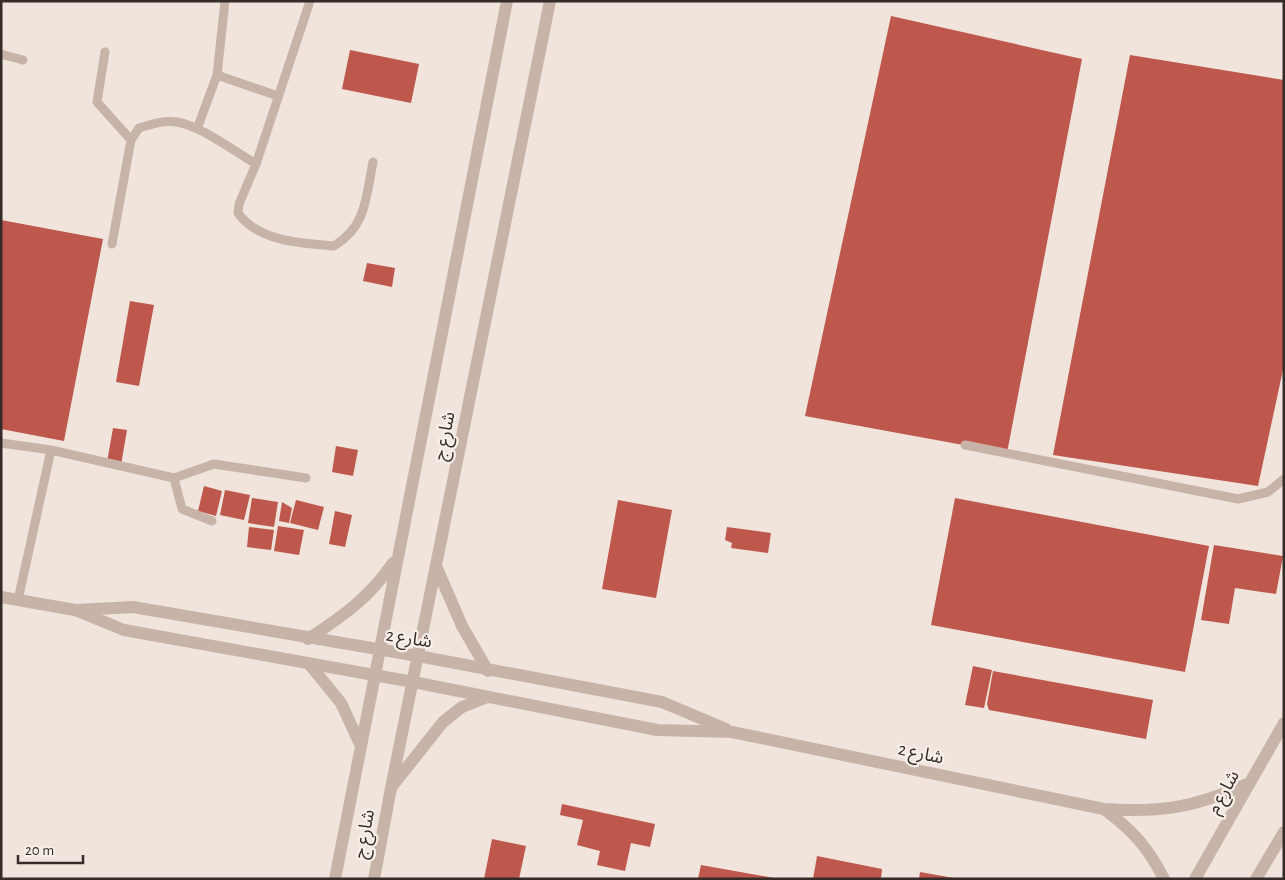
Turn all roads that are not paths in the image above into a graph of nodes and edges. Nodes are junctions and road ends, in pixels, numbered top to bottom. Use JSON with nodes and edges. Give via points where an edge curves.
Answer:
{"nodes":[{"id":1,"x":225,"y":1,"type":"edge"},
{"id":2,"x":310,"y":1,"type":"edge"},
{"id":3,"x":508,"y":1,"type":"edge"},
{"id":4,"x":550,"y":1,"type":"edge"},
{"id":5,"x":104,"y":52,"type":"dead end"},
{"id":6,"x":1,"y":54,"type":"edge"},
{"id":7,"x":23,"y":60,"type":"dead end"},
{"id":8,"x":217,"y":75,"type":"junction"},
{"id":9,"x":278,"y":96,"type":"junction"},
{"id":10,"x":197,"y":129,"type":"junction"},
{"id":11,"x":131,"y":140,"type":"junction"},
{"id":12,"x":373,"y":162,"type":"dead end"},
{"id":13,"x":256,"y":164,"type":"junction"},
{"id":14,"x":112,"y":244,"type":"dead end"},
{"id":15,"x":1,"y":443,"type":"edge"},
{"id":16,"x":966,"y":445,"type":"dead end"},
{"id":17,"x":51,"y":450,"type":"junction"},
{"id":18,"x":174,"y":478,"type":"junction"},
{"id":19,"x":306,"y":478,"type":"dead end"},
{"id":20,"x":1284,"y":479,"type":"edge"},
{"id":21,"x":212,"y":521,"type":"dead end"},
{"id":22,"x":396,"y":559,"type":"junction"},
{"id":23,"x":436,"y":566,"type":"junction"},
{"id":24,"x":1,"y":597,"type":"edge"},
{"id":25,"x":18,"y":600,"type":"junction"},
{"id":26,"x":75,"y":610,"type":"junction"},
{"id":27,"x":308,"y":639,"type":"junction"},
{"id":28,"x":378,"y":651,"type":"junction"},
{"id":29,"x":418,"y":656,"type":"junction"},
{"id":30,"x":310,"y":665,"type":"junction"},
{"id":31,"x":488,"y":671,"type":"junction"},
{"id":32,"x":373,"y":676,"type":"junction"},
{"id":33,"x":413,"y":682,"type":"junction"},
{"id":34,"x":485,"y":698,"type":"junction"},
{"id":35,"x":1284,"y":724,"type":"edge"},
{"id":36,"x":732,"y":732,"type":"junction"},
{"id":37,"x":360,"y":743,"type":"junction"},
{"id":38,"x":1247,"y":784,"type":"junction"},
{"id":39,"x":390,"y":788,"type":"junction"},
{"id":40,"x":1104,"y":809,"type":"junction"},
{"id":41,"x":1284,"y":832,"type":"edge"},
{"id":42,"x":334,"y":879,"type":"edge"},
{"id":43,"x":374,"y":879,"type":"edge"},
{"id":44,"x":1164,"y":879,"type":"edge"},
{"id":45,"x":1195,"y":879,"type":"edge"},
{"id":46,"x":1256,"y":879,"type":"edge"}],
"edges":[{"from":1,"to":8,"type":"lane"},
{"from":2,"to":9,"type":"lane"},
{"from":3,"to":22,"type":"street","name":"شارع ج"},
{"from":4,"to":23,"type":"street","name":"شارع ج"},
{"from":5,"to":11,"type":"lane","via":[[97,102]]},
{"from":6,"to":7,"type":"lane"},
{"from":8,"to":9,"type":"lane"},
{"from":8,"to":10,"type":"lane"},
{"from":9,"to":13,"type":"lane"},
{"from":10,"to":11,"type":"lane","via":[[178,122],[160,122],[139,128]]},
{"from":10,"to":13,"type":"lane"},
{"from":11,"to":14,"type":"lane"},
{"from":12,"to":13,"type":"lane","via":[[362,218],[352,232],[334,246],[270,237],[243,220],[238,213],[239,204]]},
{"from":15,"to":17,"type":"lane"},
{"from":16,"to":20,"type":"lane","via":[[1238,499],[1268,492]]},
{"from":17,"to":18,"type":"lane"},
{"from":17,"to":25,"type":"lane"},
{"from":18,"to":19,"type":"lane","via":[[214,464]]},
{"from":18,"to":21,"type":"lane","via":[[182,510]]},
{"from":22,"to":27,"type":"street","via":[[378,585],[360,603]]},
{"from":22,"to":28,"type":"street","name":"شارع ج"},
{"from":23,"to":29,"type":"street","name":"شارع ج"},
{"from":23,"to":31,"type":"street","via":[[462,626]]},
{"from":24,"to":25,"type":"street","name":"شارع 2"},
{"from":25,"to":26,"type":"street","name":"شارع 2"},
{"from":26,"to":27,"type":"street","name":"شارع 2","via":[[133,607]]},
{"from":26,"to":30,"type":"street","name":"شارع 2","via":[[124,630]]},
{"from":27,"to":28,"type":"street","name":"شارع 2"},
{"from":28,"to":29,"type":"street","name":"شارع 2"},
{"from":28,"to":32,"type":"street","name":"شارع ج"},
{"from":29,"to":31,"type":"street","name":"شارع 2"},
{"from":29,"to":33,"type":"street","name":"شارع ج"},
{"from":30,"to":32,"type":"street","name":"شارع 2"},
{"from":30,"to":37,"type":"street","via":[[342,704]]},
{"from":31,"to":36,"type":"street","name":"شارع 2","via":[[662,702]]},
{"from":32,"to":33,"type":"street","name":"شارع 2"},
{"from":32,"to":37,"type":"street","name":"شارع ج"},
{"from":33,"to":34,"type":"street","name":"شارع 2"},
{"from":33,"to":39,"type":"street","name":"شارع ج"},
{"from":34,"to":36,"type":"street","name":"شارع 2","via":[[656,730]]},
{"from":34,"to":39,"type":"street","via":[[462,707],[443,722]]},
{"from":35,"to":38,"type":"street","name":"شارع م"},
{"from":36,"to":40,"type":"street","name":"شارع 2"},
{"from":37,"to":42,"type":"street","name":"شارع ج"},
{"from":38,"to":40,"type":"street","name":"شارع 2","via":[[1214,799],[1178,808],[1141,812]]},
{"from":38,"to":45,"type":"street","name":"شارع م"},
{"from":39,"to":43,"type":"street","name":"شارع ج"},
{"from":40,"to":44,"type":"street","name":"شارع 2","via":[[1130,829],[1152,854]]},
{"from":41,"to":46,"type":"street"}]}
